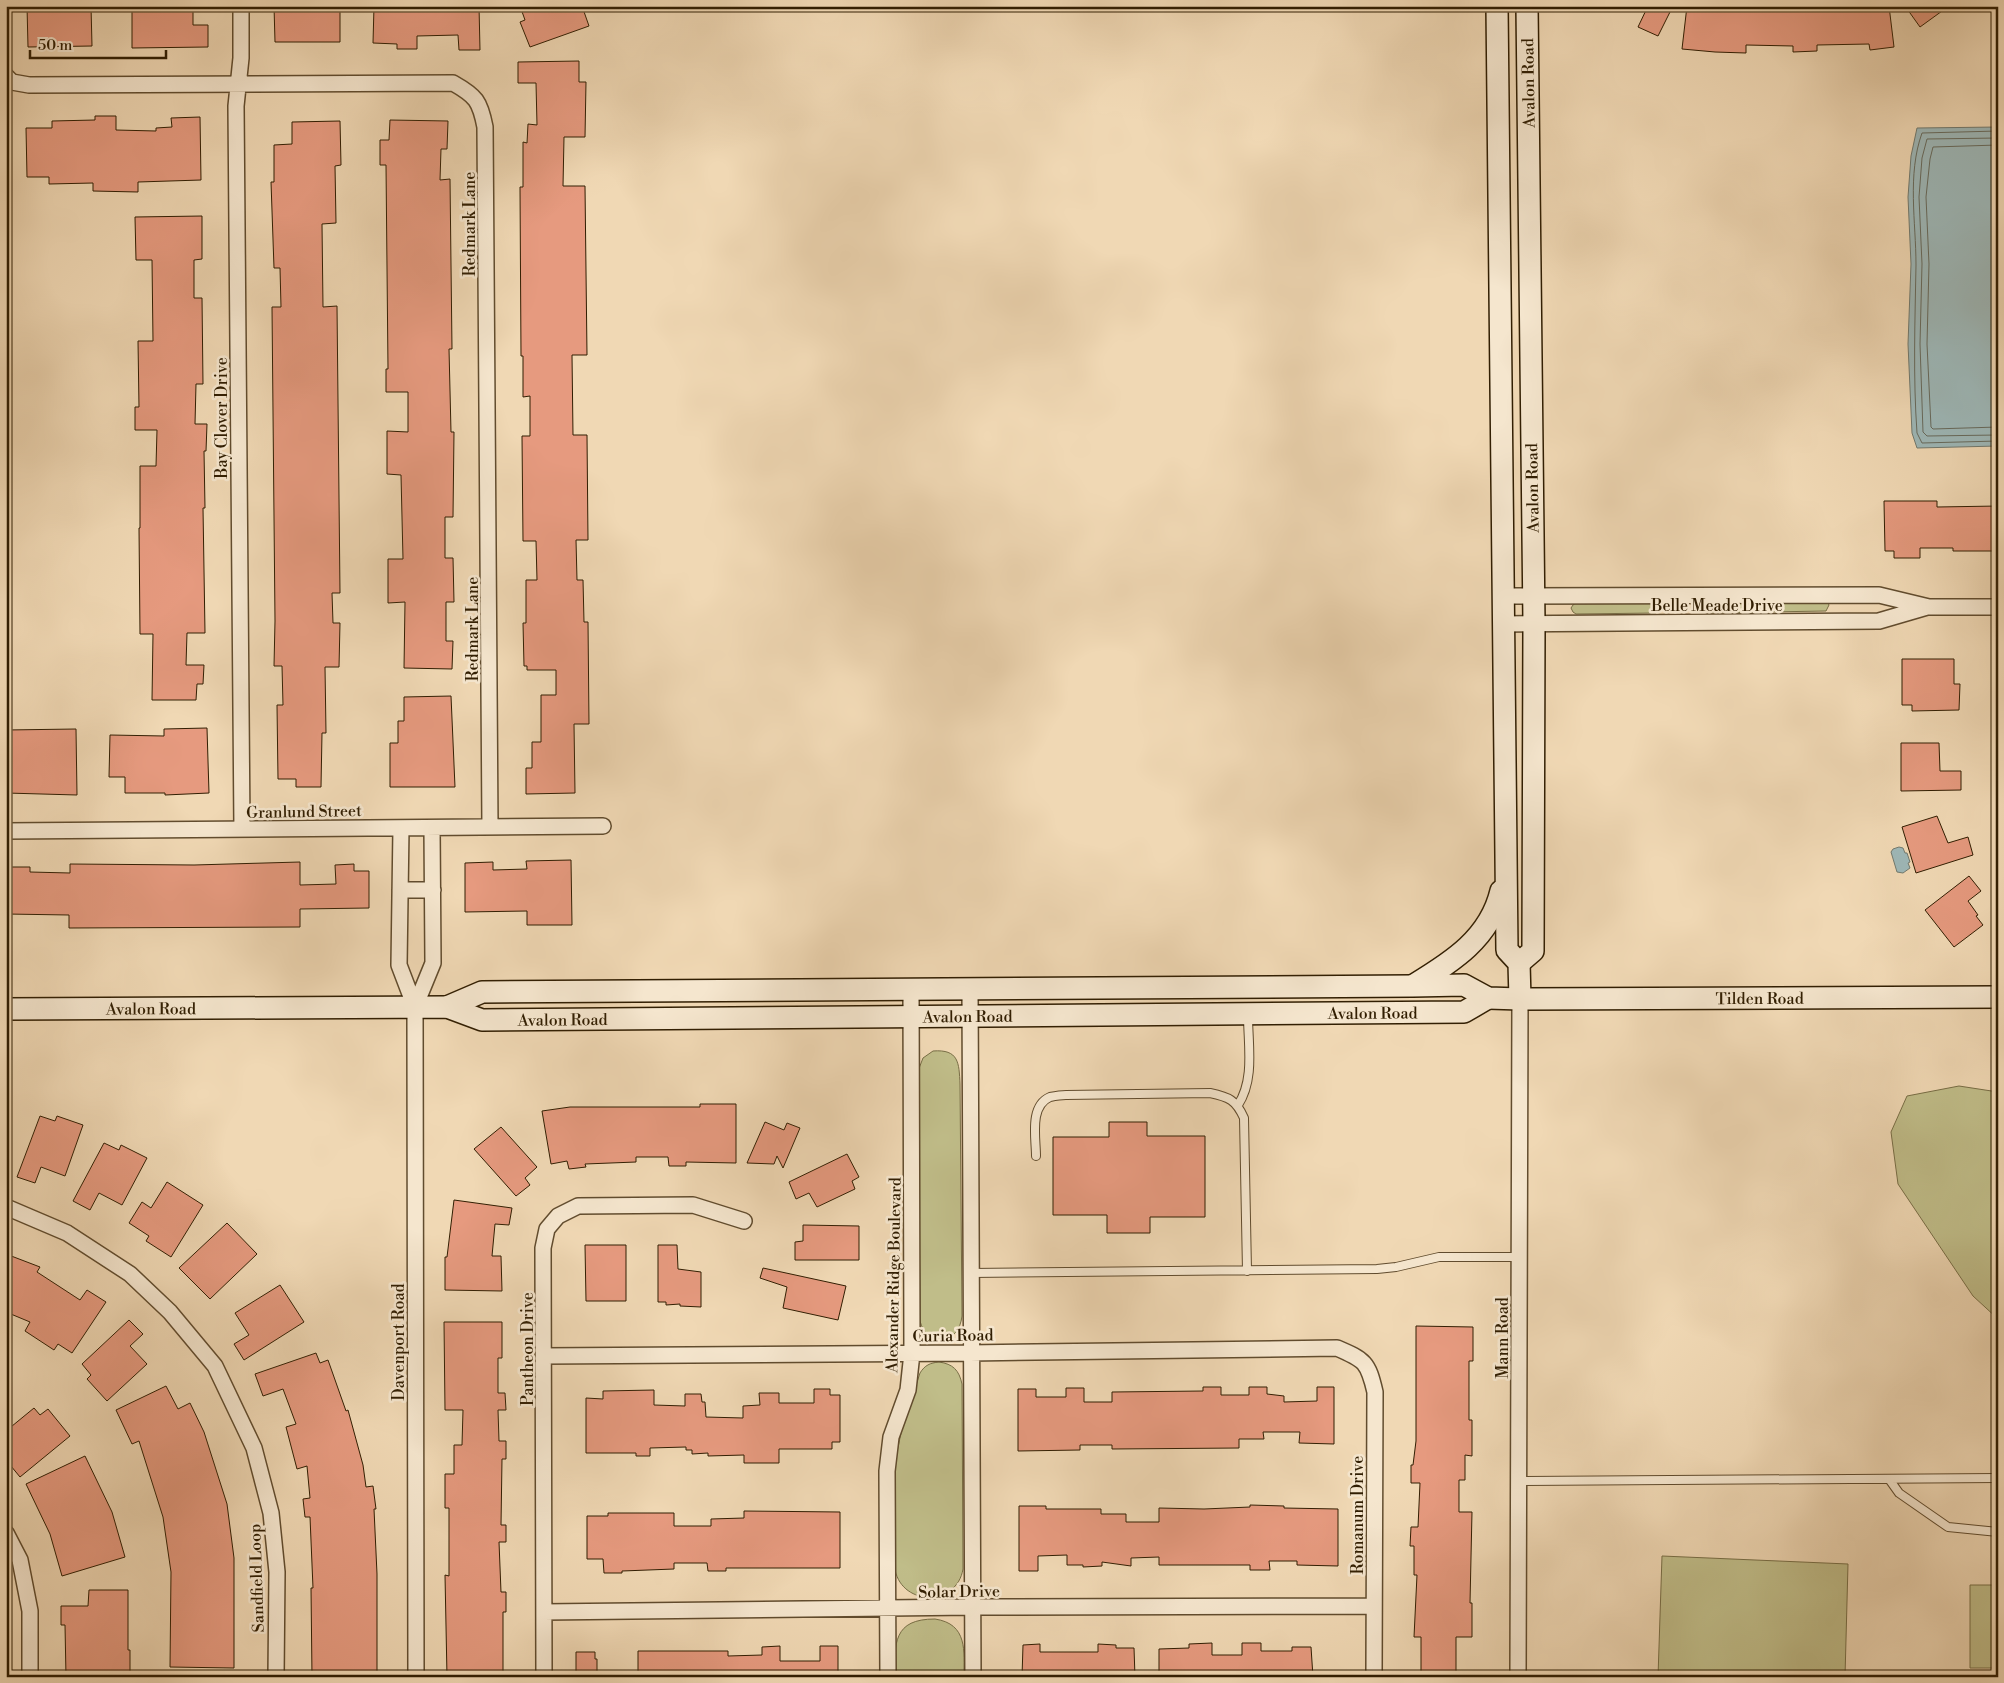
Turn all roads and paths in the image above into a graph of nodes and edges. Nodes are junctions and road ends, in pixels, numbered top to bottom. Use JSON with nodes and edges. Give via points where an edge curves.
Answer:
{"nodes":[{"id":1,"x":241,"y":6,"type":"edge"},
{"id":2,"x":1497,"y":6,"type":"edge"},
{"id":3,"x":1527,"y":6,"type":"edge"},
{"id":4,"x":6,"y":76,"type":"edge"},
{"id":5,"x":238,"y":84,"type":"junction"},
{"id":6,"x":1504,"y":596,"type":"junction"},
{"id":7,"x":1533,"y":596,"type":"junction"},
{"id":8,"x":1680,"y":596,"type":"junction"},
{"id":9,"x":1846,"y":596,"type":"junction"},
{"id":10,"x":1929,"y":607,"type":"junction"},
{"id":11,"x":1998,"y":607,"type":"edge"},
{"id":12,"x":1845,"y":621,"type":"junction"},
{"id":13,"x":1534,"y":623,"type":"junction"},
{"id":14,"x":1680,"y":623,"type":"junction"},
{"id":15,"x":1503,"y":624,"type":"junction"},
{"id":16,"x":603,"y":826,"type":"dead end"},
{"id":17,"x":490,"y":827,"type":"junction"},
{"id":18,"x":401,"y":828,"type":"junction"},
{"id":19,"x":432,"y":828,"type":"junction"},
{"id":20,"x":242,"y":829,"type":"junction"},
{"id":21,"x":6,"y":831,"type":"edge"},
{"id":22,"x":1506,"y":869,"type":"junction"},
{"id":23,"x":400,"y":890,"type":"junction"},
{"id":24,"x":433,"y":890,"type":"junction"},
{"id":25,"x":1519,"y":963,"type":"junction"},
{"id":26,"x":1413,"y":986,"type":"junction"},
{"id":27,"x":970,"y":989,"type":"junction"},
{"id":28,"x":911,"y":990,"type":"junction"},
{"id":29,"x":1998,"y":997,"type":"edge"},
{"id":30,"x":1488,"y":998,"type":"junction"},
{"id":31,"x":1520,"y":999,"type":"junction"},
{"id":32,"x":415,"y":1006,"type":"junction"},
{"id":33,"x":446,"y":1006,"type":"junction"},
{"id":34,"x":6,"y":1010,"type":"edge"},
{"id":35,"x":1248,"y":1014,"type":"junction"},
{"id":36,"x":910,"y":1016,"type":"junction"},
{"id":37,"x":970,"y":1017,"type":"junction"},
{"id":38,"x":1238,"y":1105,"type":"junction"},
{"id":39,"x":1036,"y":1156,"type":"dead end"},
{"id":40,"x":6,"y":1207,"type":"edge"},
{"id":41,"x":744,"y":1221,"type":"dead end"},
{"id":42,"x":1520,"y":1257,"type":"junction"},
{"id":43,"x":1247,"y":1270,"type":"junction"},
{"id":44,"x":970,"y":1273,"type":"junction"},
{"id":45,"x":912,"y":1353,"type":"junction"},
{"id":46,"x":970,"y":1353,"type":"junction"},
{"id":47,"x":544,"y":1356,"type":"junction"},
{"id":48,"x":1360,"y":1358,"type":"joint"},
{"id":49,"x":1998,"y":1478,"type":"edge"},
{"id":50,"x":1889,"y":1479,"type":"junction"},
{"id":51,"x":1520,"y":1481,"type":"junction"},
{"id":52,"x":1998,"y":1532,"type":"edge"},
{"id":53,"x":6,"y":1533,"type":"edge"},
{"id":54,"x":1374,"y":1606,"type":"junction"},
{"id":55,"x":972,"y":1607,"type":"junction"},
{"id":56,"x":887,"y":1609,"type":"junction"},
{"id":57,"x":544,"y":1612,"type":"junction"},
{"id":58,"x":30,"y":1677,"type":"edge"},
{"id":59,"x":276,"y":1677,"type":"edge"},
{"id":60,"x":416,"y":1677,"type":"edge"},
{"id":61,"x":544,"y":1677,"type":"edge"},
{"id":62,"x":888,"y":1677,"type":"edge"},
{"id":63,"x":973,"y":1677,"type":"edge"},
{"id":64,"x":1374,"y":1677,"type":"edge"},
{"id":65,"x":1518,"y":1677,"type":"edge"}],
"edges":[{"from":1,"to":5,"type":"street","name":"Bay Clover Drive"},
{"from":2,"to":6,"type":"main road","name":"Avalon Road"},
{"from":3,"to":7,"type":"main road","name":"Avalon Road"},
{"from":4,"to":5,"type":"street","name":"Redmark Lane","via":[[12,82],[29,85]]},
{"from":5,"to":17,"type":"street","name":"Redmark Lane","via":[[453,84],[469,92],[481,106],[485,127]]},
{"from":5,"to":20,"type":"street","name":"Bay Clover Drive"},
{"from":6,"to":7,"type":"street","name":"Belle Meade Drive"},
{"from":6,"to":15,"type":"main road","name":"Avalon Road"},
{"from":7,"to":8,"type":"street","name":"Belle Meade Drive"},
{"from":7,"to":13,"type":"main road","name":"Avalon Road"},
{"from":8,"to":9,"type":"street","name":"Belle Meade Drive"},
{"from":8,"to":14,"type":"street"},
{"from":9,"to":10,"type":"street","name":"Belle Meade Drive","via":[[1879,596]]},
{"from":9,"to":12,"type":"street"},
{"from":10,"to":11,"type":"street","name":"Belle Meade Drive"},
{"from":10,"to":12,"type":"street","name":"Belle Meade Drive","via":[[1879,621]]},
{"from":12,"to":14,"type":"street","name":"Belle Meade Drive"},
{"from":13,"to":14,"type":"street","name":"Belle Meade Drive"},
{"from":13,"to":15,"type":"street","name":"Belle Meade Drive"},
{"from":13,"to":25,"type":"main road","name":"Avalon Road","via":[[1533,951]]},
{"from":15,"to":22,"type":"main road","name":"Avalon Road"},
{"from":16,"to":17,"type":"street","name":"Granlund Street"},
{"from":17,"to":19,"type":"street","name":"Granlund Street"},
{"from":18,"to":19,"type":"street","name":"Granlund Street"},
{"from":18,"to":20,"type":"street","name":"Granlund Street"},
{"from":18,"to":23,"type":"street"},
{"from":19,"to":24,"type":"street"},
{"from":20,"to":21,"type":"street","name":"Granlund Street"},
{"from":22,"to":25,"type":"main road","name":"Avalon Road","via":[[1507,950]]},
{"from":22,"to":26,"type":"main road","via":[[1497,907],[1479,936],[1457,958]]},
{"from":23,"to":24,"type":"street"},
{"from":23,"to":32,"type":"street","via":[[399,965]]},
{"from":24,"to":32,"type":"street","via":[[434,962]]},
{"from":25,"to":31,"type":"main road","name":"Avalon Road"},
{"from":26,"to":27,"type":"main road","name":"Avalon Road"},
{"from":26,"to":30,"type":"main road","name":"Avalon Road","via":[[1464,985]]},
{"from":27,"to":28,"type":"main road","name":"Avalon Road"},
{"from":27,"to":37,"type":"street"},
{"from":28,"to":33,"type":"main road","name":"Avalon Road","via":[[482,992]]},
{"from":28,"to":36,"type":"street","name":"Alexander Ridge Boulevard"},
{"from":29,"to":31,"type":"main road","name":"Tilden Road"},
{"from":30,"to":31,"type":"main road","name":"Avalon Road"},
{"from":30,"to":35,"type":"main road","name":"Avalon Road","via":[[1464,1012]]},
{"from":31,"to":42,"type":"street","name":"Mann Road"},
{"from":32,"to":33,"type":"main road","name":"Avalon Road"},
{"from":32,"to":34,"type":"main road","name":"Avalon Road"},
{"from":32,"to":60,"type":"street","name":"Davenport Road"},
{"from":33,"to":36,"type":"main road","name":"Avalon Road","via":[[482,1020]]},
{"from":35,"to":37,"type":"main road","name":"Avalon Road"},
{"from":35,"to":38,"type":"lane","via":[[1249,1071],[1246,1093]]},
{"from":36,"to":37,"type":"main road","name":"Avalon Road"},
{"from":36,"to":45,"type":"street","name":"Alexander Ridge Boulevard"},
{"from":37,"to":44,"type":"street"},
{"from":38,"to":39,"type":"lane","via":[[1225,1096],[1210,1093],[1066,1094],[1050,1098],[1036,1113]]},
{"from":38,"to":43,"type":"lane","via":[[1244,1118]]},
{"from":40,"to":59,"type":"street","name":"Sandfield Loop","via":[[68,1232],[130,1274],[170,1312],[215,1366],[254,1448],[271,1513],[277,1572]]},
{"from":41,"to":47,"type":"street","name":"Pantheon Drive","via":[[693,1205],[578,1206],[558,1216],[547,1229],[543,1248]]},
{"from":42,"to":43,"type":"lane","via":[[1439,1257],[1377,1269]]},
{"from":42,"to":51,"type":"street","name":"Mann Road"},
{"from":43,"to":44,"type":"lane"},
{"from":44,"to":46,"type":"street"},
{"from":45,"to":46,"type":"street","name":"Curia Road"},
{"from":45,"to":47,"type":"street","name":"Curia Road"},
{"from":45,"to":56,"type":"street","name":"Alexander Ridge Boulevard","via":[[908,1390],[891,1437],[886,1471]]},
{"from":46,"to":48,"type":"street","name":"Curia Road","via":[[1337,1348]]},
{"from":46,"to":55,"type":"street"},
{"from":47,"to":57,"type":"street","name":"Pantheon Drive"},
{"from":48,"to":54,"type":"street","name":"Romanum Drive","via":[[1370,1371],[1375,1392]]},
{"from":49,"to":50,"type":"lane"},
{"from":50,"to":51,"type":"lane"},
{"from":50,"to":52,"type":"lane","via":[[1899,1494],[1948,1527]]},
{"from":51,"to":65,"type":"street","name":"Mann Road"},
{"from":53,"to":58,"type":"street","via":[[20,1560],[30,1611]]},
{"from":54,"to":55,"type":"street","name":"Solar Drive"},
{"from":54,"to":64,"type":"street","name":"Romanum Drive"},
{"from":55,"to":56,"type":"street","name":"Solar Drive"},
{"from":55,"to":63,"type":"street"},
{"from":56,"to":57,"type":"street","name":"Solar Drive"},
{"from":56,"to":62,"type":"street","name":"Alexander Ridge Boulevard"},
{"from":57,"to":61,"type":"street","name":"Pantheon Drive"}]}
